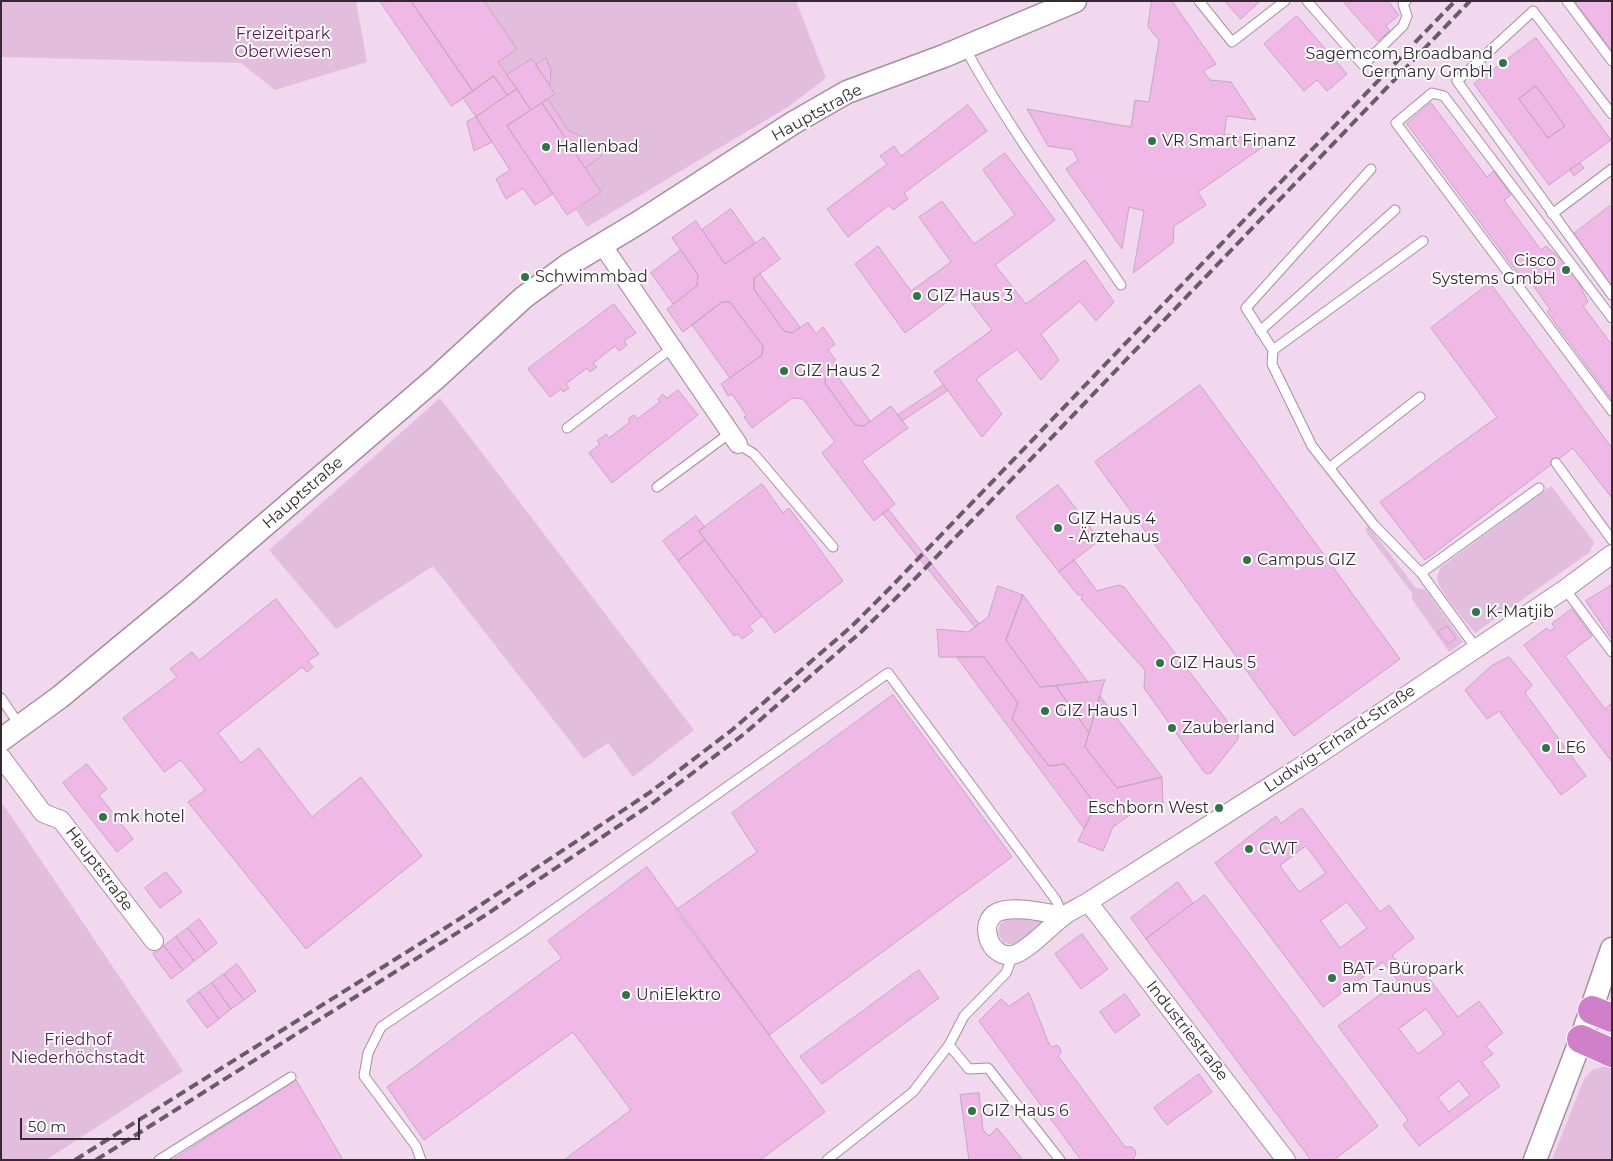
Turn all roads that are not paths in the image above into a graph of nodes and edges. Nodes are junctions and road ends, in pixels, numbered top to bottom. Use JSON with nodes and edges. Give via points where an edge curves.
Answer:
{"nodes":[{"id":1,"x":1075,"y":1,"type":"edge"},
{"id":2,"x":1200,"y":1,"type":"edge"},
{"id":3,"x":1284,"y":1,"type":"edge"},
{"id":4,"x":1307,"y":1,"type":"edge"},
{"id":5,"x":1406,"y":1,"type":"edge"},
{"id":6,"x":1568,"y":1,"type":"edge"},
{"id":7,"x":965,"y":48,"type":"junction"},
{"id":8,"x":1612,"y":61,"type":"edge"},
{"id":9,"x":1612,"y":114,"type":"edge"},
{"id":10,"x":1371,"y":169,"type":"dead end"},
{"id":11,"x":1612,"y":169,"type":"edge"},
{"id":12,"x":1395,"y":210,"type":"dead end"},
{"id":13,"x":1552,"y":214,"type":"junction"},
{"id":14,"x":1423,"y":241,"type":"dead end"},
{"id":15,"x":603,"y":246,"type":"junction"},
{"id":16,"x":1121,"y":285,"type":"dead end"},
{"id":17,"x":1589,"y":294,"type":"dead end"},
{"id":18,"x":1612,"y":295,"type":"edge"},
{"id":19,"x":1612,"y":318,"type":"edge"},
{"id":20,"x":1612,"y":325,"type":"edge"},
{"id":21,"x":1260,"y":331,"type":"junction"},
{"id":22,"x":672,"y":348,"type":"junction"},
{"id":23,"x":1273,"y":350,"type":"junction"},
{"id":24,"x":1420,"y":397,"type":"dead end"},
{"id":25,"x":1612,"y":411,"type":"edge"},
{"id":26,"x":567,"y":428,"type":"dead end"},
{"id":27,"x":734,"y":439,"type":"junction"},
{"id":28,"x":1556,"y":463,"type":"dead end"},
{"id":29,"x":1329,"y":468,"type":"junction"},
{"id":30,"x":657,"y":488,"type":"dead end"},
{"id":31,"x":1539,"y":488,"type":"dead end"},
{"id":32,"x":1612,"y":540,"type":"edge"},
{"id":33,"x":833,"y":546,"type":"dead end"},
{"id":34,"x":1612,"y":554,"type":"edge"},
{"id":35,"x":1421,"y":573,"type":"junction"},
{"id":36,"x":1565,"y":589,"type":"junction"},
{"id":37,"x":1476,"y":648,"type":"junction"},
{"id":38,"x":1612,"y":652,"type":"edge"},
{"id":39,"x":1,"y":698,"type":"edge"},
{"id":40,"x":20,"y":727,"type":"junction"},
{"id":41,"x":1,"y":740,"type":"edge"},
{"id":42,"x":1,"y":757,"type":"edge"},
{"id":43,"x":1088,"y":902,"type":"junction"},
{"id":44,"x":1063,"y":916,"type":"junction"},
{"id":45,"x":154,"y":942,"type":"dead end"},
{"id":46,"x":1612,"y":949,"type":"edge"},
{"id":47,"x":1013,"y":955,"type":"junction"},
{"id":48,"x":1602,"y":1014,"type":"edge"},
{"id":49,"x":1581,"y":1039,"type":"junction"},
{"id":50,"x":949,"y":1045,"type":"junction"},
{"id":51,"x":1612,"y":1053,"type":"edge"},
{"id":52,"x":291,"y":1077,"type":"dead end"},
{"id":53,"x":159,"y":1160,"type":"edge"},
{"id":54,"x":421,"y":1160,"type":"edge"},
{"id":55,"x":827,"y":1160,"type":"edge"},
{"id":56,"x":1060,"y":1160,"type":"edge"},
{"id":57,"x":1286,"y":1160,"type":"edge"},
{"id":58,"x":1535,"y":1160,"type":"edge"}],
"edges":[{"from":1,"to":7,"type":"street","name":"Hauptstraße"},
{"from":2,"to":3,"type":"lane","via":[[1232,42]]},
{"from":4,"to":5,"type":"lane","via":[[1363,65],[1403,26],[1407,16],[1403,4]]},
{"from":6,"to":8,"type":"lane"},
{"from":7,"to":15,"type":"street","name":"Hauptstraße","via":[[847,92],[740,156]]},
{"from":7,"to":16,"type":"lane","via":[[1031,155]]},
{"from":9,"to":13,"type":"lane","via":[[1533,11],[1457,81]]},
{"from":10,"to":21,"type":"lane","via":[[1246,308]]},
{"from":11,"to":13,"type":"lane"},
{"from":12,"to":21,"type":"lane"},
{"from":13,"to":18,"type":"lane"},
{"from":14,"to":23,"type":"lane"},
{"from":15,"to":22,"type":"street"},
{"from":15,"to":40,"type":"street","name":"Hauptstraße","via":[[534,288],[194,586]]},
{"from":17,"to":20,"type":"lane"},
{"from":19,"to":25,"type":"lane","via":[[1444,96],[1432,93],[1396,123]]},
{"from":21,"to":23,"type":"lane"},
{"from":22,"to":26,"type":"lane"},
{"from":22,"to":27,"type":"street"},
{"from":23,"to":29,"type":"lane","via":[[1272,364],[1312,446]]},
{"from":24,"to":29,"type":"lane"},
{"from":27,"to":30,"type":"lane"},
{"from":27,"to":33,"type":"lane","via":[[754,454]]},
{"from":28,"to":32,"type":"lane"},
{"from":29,"to":35,"type":"lane","via":[[1374,525]]},
{"from":31,"to":35,"type":"lane"},
{"from":34,"to":36,"type":"street","name":"Ludwig-Erhard-Straße"},
{"from":35,"to":37,"type":"lane"},
{"from":36,"to":37,"type":"street","name":"Ludwig-Erhard-Straße"},
{"from":36,"to":38,"type":"lane"},
{"from":37,"to":43,"type":"street","name":"Ludwig-Erhard-Straße","via":[[1297,770]]},
{"from":39,"to":40,"type":"lane"},
{"from":40,"to":41,"type":"street","name":"Hauptstraße"},
{"from":42,"to":45,"type":"street","name":"Hauptstraße","via":[[43,813],[61,820]]},
{"from":43,"to":44,"type":"street","name":"Ludwig-Erhard-Straße"},
{"from":43,"to":57,"type":"street","name":"Industriestraße"},
{"from":44,"to":47,"type":"street","name":"Ludwig-Erhard-Straße"},
{"from":44,"to":47,"type":"street","via":[[1027,910],[997,912],[990,919],[987,937],[997,951]]},
{"from":44,"to":54,"type":"lane","via":[[1056,900],[888,673],[522,932],[381,1027],[368,1053],[364,1076],[416,1146]]},
{"from":46,"to":48,"type":"street"},
{"from":47,"to":50,"type":"lane","via":[[1006,973],[964,1016]]},
{"from":48,"to":49,"type":"street"},
{"from":49,"to":51,"type":"highway"},
{"from":49,"to":58,"type":"street"},
{"from":50,"to":55,"type":"lane","via":[[913,1092]]},
{"from":50,"to":56,"type":"lane","via":[[969,1069],[988,1068]]},
{"from":52,"to":53,"type":"lane"}]}
